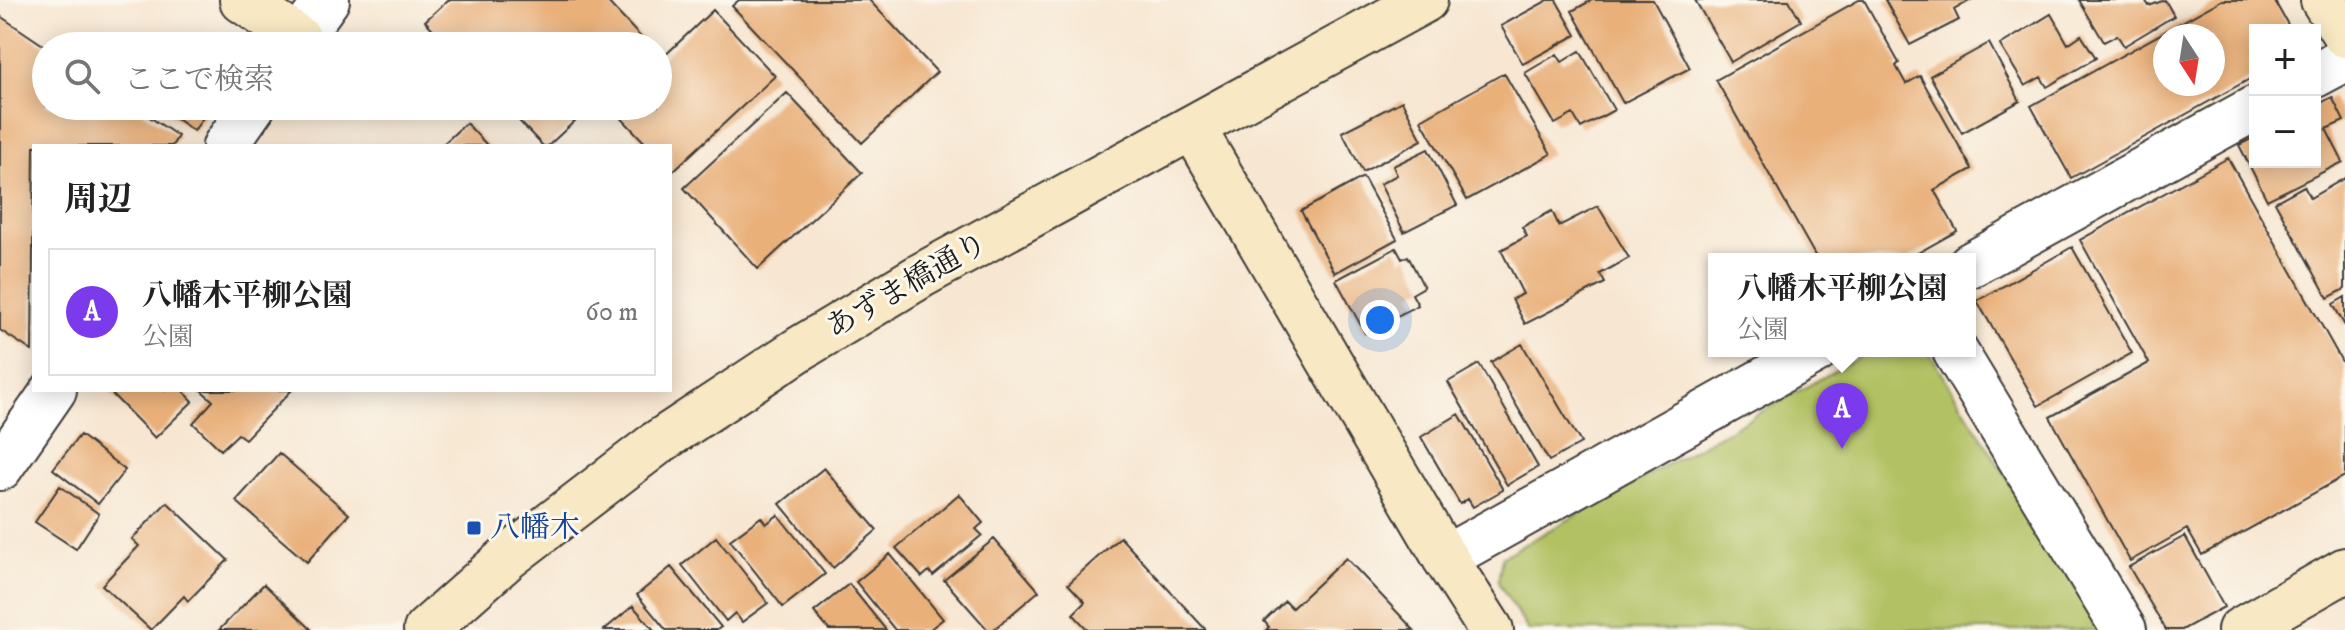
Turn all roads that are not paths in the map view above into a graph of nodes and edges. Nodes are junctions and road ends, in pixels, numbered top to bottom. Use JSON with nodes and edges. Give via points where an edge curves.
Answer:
{"nodes":[{"id":1,"x":242,"y":0,"type":"edge"},
{"id":2,"x":327,"y":0,"type":"edge"},
{"id":3,"x":1425,"y":0,"type":"edge"},
{"id":4,"x":2323,"y":0,"type":"edge"},
{"id":5,"x":283,"y":32,"type":"edge"},
{"id":6,"x":305,"y":32,"type":"edge"},
{"id":7,"x":2345,"y":35,"type":"edge"},
{"id":8,"x":2345,"y":59,"type":"edge"},
{"id":9,"x":2321,"y":72,"type":"edge"},
{"id":10,"x":2249,"y":111,"type":"edge"},
{"id":11,"x":243,"y":120,"type":"edge"},
{"id":12,"x":1193,"y":128,"type":"junction"},
{"id":13,"x":226,"y":144,"type":"edge"},
{"id":14,"x":1976,"y":262,"type":"edge"},
{"id":15,"x":1805,"y":357,"type":"edge"},
{"id":16,"x":1959,"y":357,"type":"edge"},
{"id":17,"x":53,"y":392,"type":"edge"},
{"id":18,"x":0,"y":468,"type":"edge"},
{"id":19,"x":1445,"y":558,"type":"junction"},
{"id":20,"x":2345,"y":570,"type":"edge"},
{"id":21,"x":426,"y":630,"type":"edge"},
{"id":22,"x":1491,"y":630,"type":"edge"},
{"id":23,"x":2124,"y":630,"type":"edge"},
{"id":24,"x":2240,"y":630,"type":"edge"}],
"edges":[{"from":1,"to":5,"type":"street"},
{"from":2,"to":6,"type":"street"},
{"from":3,"to":12,"type":"street","name":"あずま橋通り"},
{"from":4,"to":7,"type":"street"},
{"from":8,"to":9,"type":"street"},
{"from":10,"to":14,"type":"street"},
{"from":11,"to":13,"type":"street"},
{"from":12,"to":19,"type":"street"},
{"from":12,"to":21,"type":"street","name":"あずま橋通り","via":[[922,275],[801,348],[657,443],[507,558]]},
{"from":15,"to":19,"type":"street"},
{"from":16,"to":23,"type":"street"},
{"from":17,"to":18,"type":"street"},
{"from":19,"to":22,"type":"street"},
{"from":20,"to":24,"type":"street"}]}
